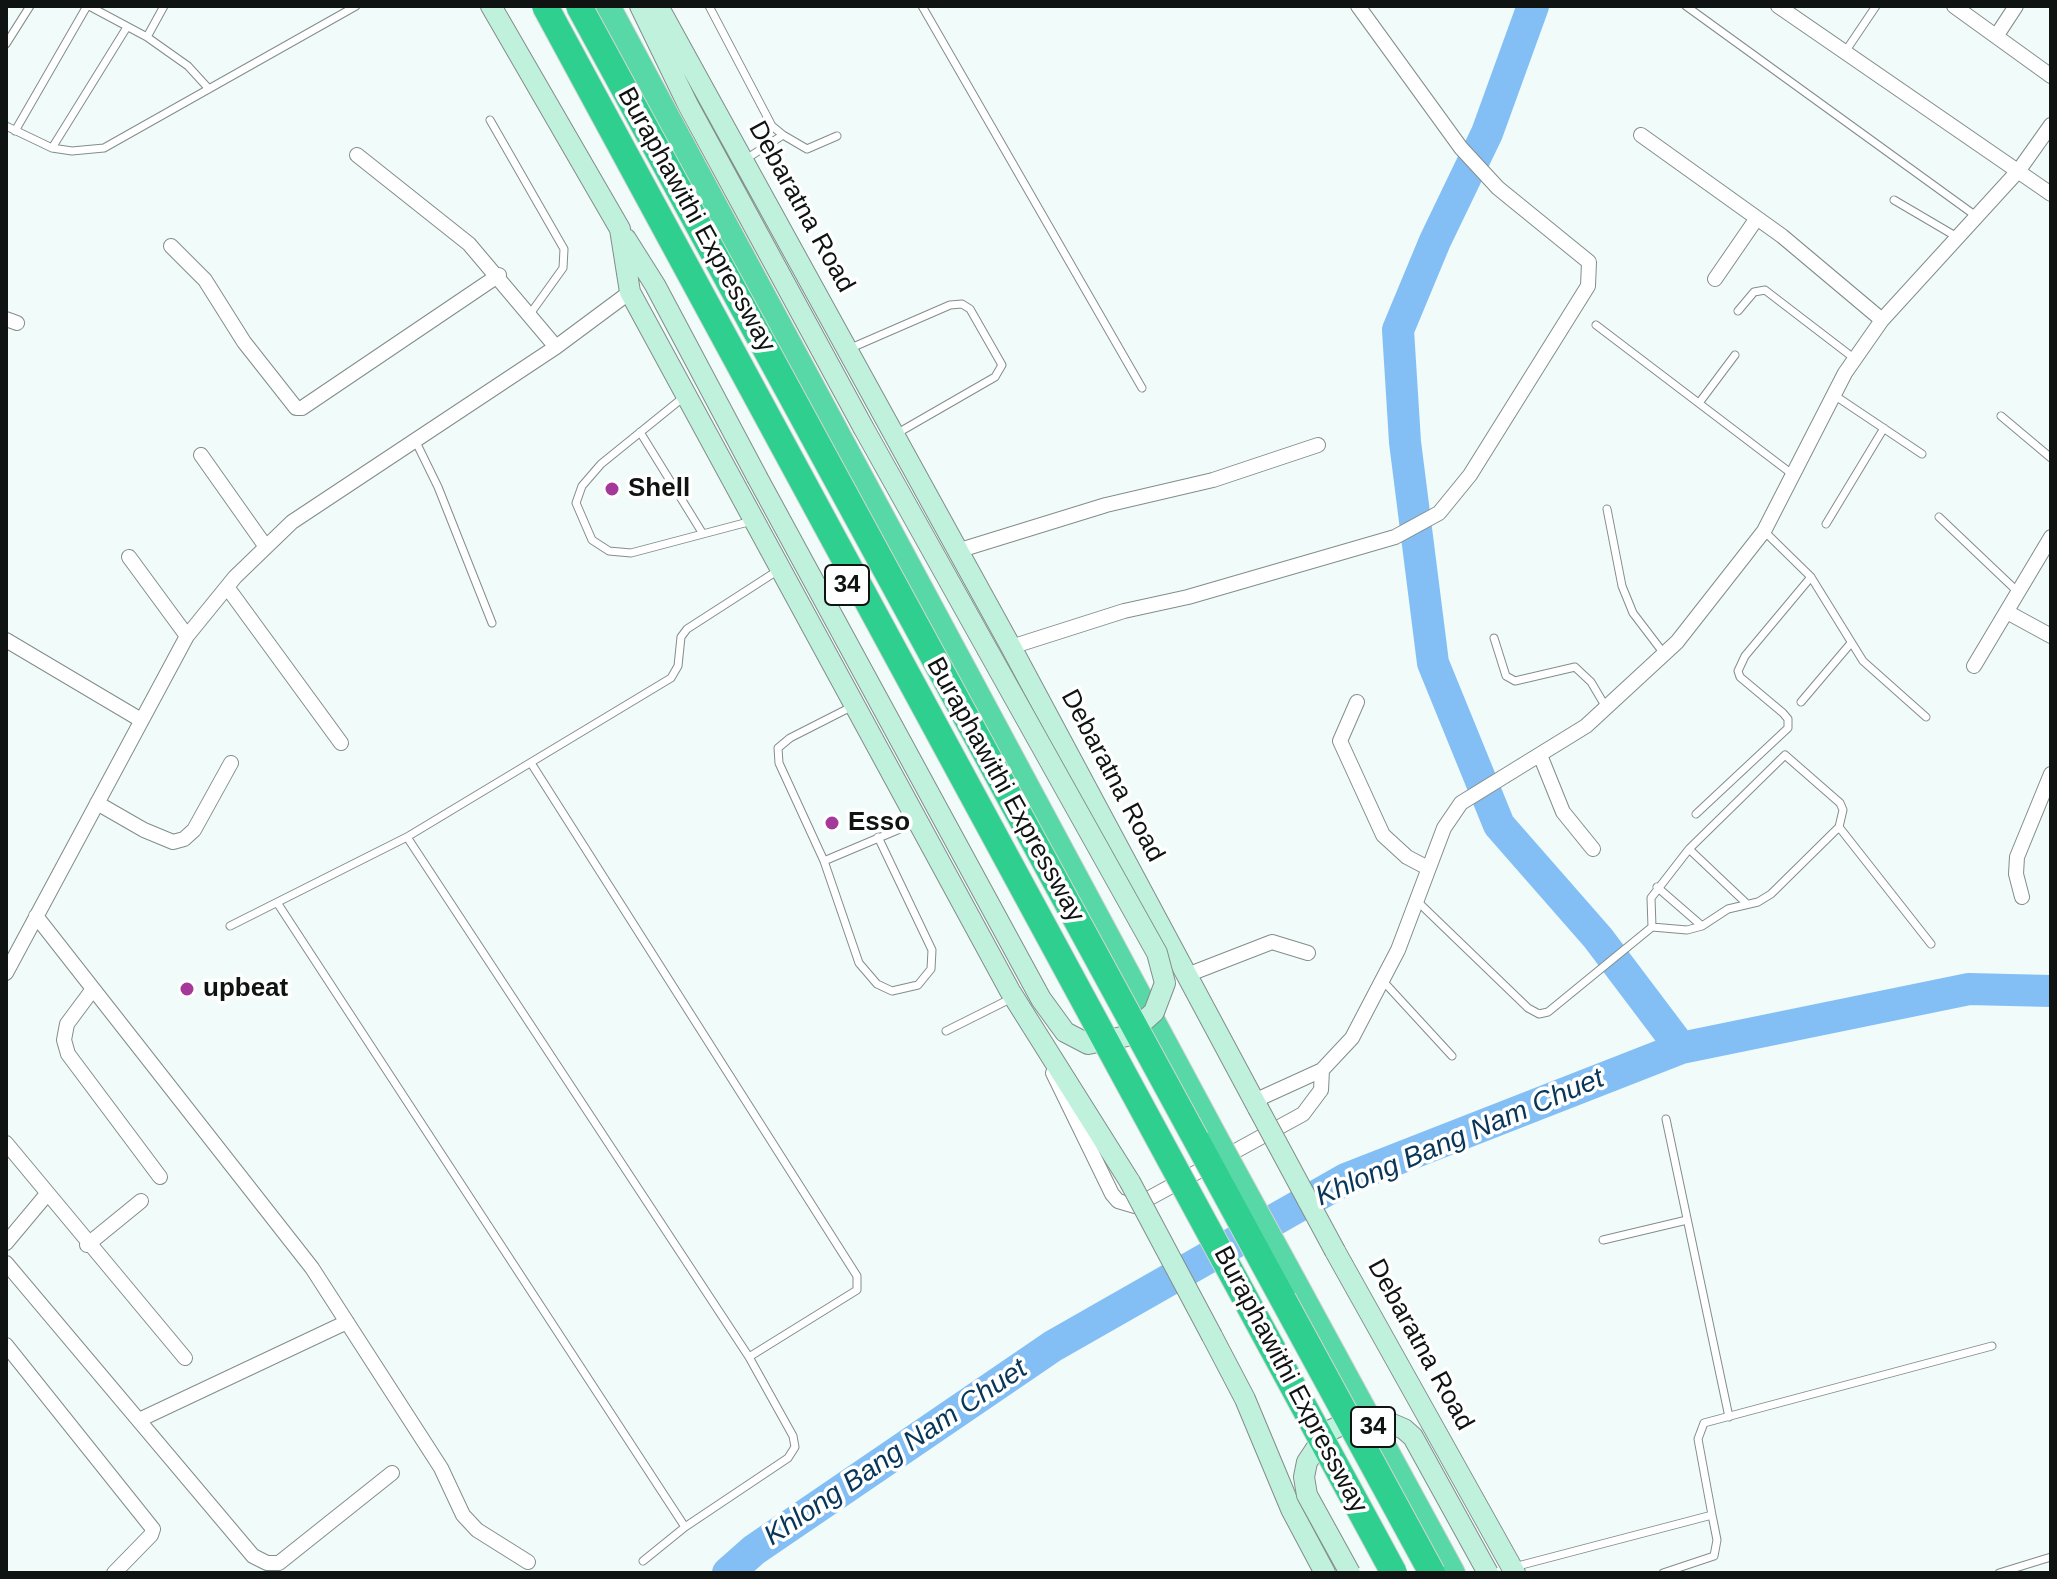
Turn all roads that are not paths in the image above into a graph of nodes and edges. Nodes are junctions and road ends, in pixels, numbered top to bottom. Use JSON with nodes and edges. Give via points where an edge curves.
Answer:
{"nodes":[{"id":1,"x":30,"y":6,"type":"edge"},
{"id":2,"x":88,"y":6,"type":"edge"},
{"id":3,"x":164,"y":6,"type":"edge"},
{"id":4,"x":356,"y":6,"type":"edge"},
{"id":5,"x":491,"y":6,"type":"edge"},
{"id":6,"x":532,"y":6,"type":"edge"},
{"id":7,"x":545,"y":6,"type":"edge"},
{"id":8,"x":579,"y":6,"type":"edge"},
{"id":9,"x":608,"y":6,"type":"edge"},
{"id":10,"x":640,"y":6,"type":"edge"},
{"id":11,"x":658,"y":6,"type":"edge"},
{"id":12,"x":709,"y":6,"type":"edge"},
{"id":13,"x":922,"y":6,"type":"edge"},
{"id":14,"x":1358,"y":6,"type":"edge"},
{"id":15,"x":1686,"y":6,"type":"edge"},
{"id":16,"x":1778,"y":6,"type":"edge"},
{"id":17,"x":1876,"y":6,"type":"edge"},
{"id":18,"x":1954,"y":6,"type":"edge"},
{"id":19,"x":2016,"y":6,"type":"edge"},
{"id":20,"x":127,"y":27,"type":"junction"},
{"id":21,"x":1997,"y":35,"type":"junction"},
{"id":22,"x":147,"y":37,"type":"junction"},
{"id":23,"x":6,"y":44,"type":"edge"},
{"id":24,"x":1845,"y":52,"type":"junction"},
{"id":25,"x":2051,"y":76,"type":"edge"},
{"id":26,"x":209,"y":89,"type":"junction"},
{"id":27,"x":490,"y":120,"type":"dead end"},
{"id":28,"x":2051,"y":125,"type":"edge"},
{"id":29,"x":9,"y":129,"type":"edge"},
{"id":30,"x":783,"y":135,"type":"junction"},
{"id":31,"x":1641,"y":135,"type":"dead end"},
{"id":32,"x":837,"y":136,"type":"dead end"},
{"id":33,"x":52,"y":148,"type":"junction"},
{"id":34,"x":357,"y":155,"type":"dead end"},
{"id":35,"x":743,"y":161,"type":"junction"},
{"id":36,"x":2019,"y":170,"type":"junction"},
{"id":37,"x":2051,"y":194,"type":"edge"},
{"id":38,"x":1894,"y":200,"type":"dead end"},
{"id":39,"x":1977,"y":217,"type":"junction"},
{"id":40,"x":1757,"y":218,"type":"junction"},
{"id":41,"x":620,"y":229,"type":"junction"},
{"id":42,"x":1957,"y":237,"type":"junction"},
{"id":43,"x":171,"y":246,"type":"dead end"},
{"id":44,"x":499,"y":275,"type":"junction"},
{"id":45,"x":1715,"y":279,"type":"dead end"},
{"id":46,"x":630,"y":292,"type":"junction"},
{"id":47,"x":1738,"y":311,"type":"dead end"},
{"id":48,"x":530,"y":314,"type":"junction"},
{"id":49,"x":1882,"y":320,"type":"junction"},
{"id":50,"x":1596,"y":325,"type":"dead end"},
{"id":51,"x":556,"y":347,"type":"junction"},
{"id":52,"x":848,"y":350,"type":"junction"},
{"id":53,"x":1735,"y":355,"type":"dead end"},
{"id":54,"x":1855,"y":359,"type":"junction"},
{"id":55,"x":1142,"y":388,"type":"dead end"},
{"id":56,"x":1833,"y":394,"type":"junction"},
{"id":57,"x":686,"y":395,"type":"junction"},
{"id":58,"x":1699,"y":403,"type":"junction"},
{"id":59,"x":2001,"y":416,"type":"dead end"},
{"id":60,"x":1884,"y":428,"type":"junction"},
{"id":61,"x":640,"y":432,"type":"junction"},
{"id":62,"x":894,"y":435,"type":"junction"},
{"id":63,"x":415,"y":440,"type":"junction"},
{"id":64,"x":1318,"y":445,"type":"dead end"},
{"id":65,"x":1922,"y":454,"type":"dead end"},
{"id":66,"x":201,"y":455,"type":"dead end"},
{"id":67,"x":2051,"y":458,"type":"edge"},
{"id":68,"x":1793,"y":475,"type":"junction"},
{"id":69,"x":1607,"y":509,"type":"dead end"},
{"id":70,"x":1939,"y":517,"type":"dead end"},
{"id":71,"x":754,"y":521,"type":"junction"},
{"id":72,"x":1826,"y":524,"type":"dead end"},
{"id":73,"x":1764,"y":531,"type":"junction"},
{"id":74,"x":703,"y":534,"type":"junction"},
{"id":75,"x":2051,"y":537,"type":"edge"},
{"id":76,"x":266,"y":547,"type":"junction"},
{"id":77,"x":957,"y":551,"type":"junction"},
{"id":78,"x":129,"y":557,"type":"dead end"},
{"id":79,"x":781,"y":569,"type":"junction"},
{"id":80,"x":1811,"y":577,"type":"junction"},
{"id":81,"x":227,"y":587,"type":"junction"},
{"id":82,"x":2018,"y":592,"type":"junction"},
{"id":83,"x":2007,"y":612,"type":"junction"},
{"id":84,"x":492,"y":623,"type":"dead end"},
{"id":85,"x":187,"y":636,"type":"junction"},
{"id":86,"x":2051,"y":636,"type":"edge"},
{"id":87,"x":1494,"y":638,"type":"dead end"},
{"id":88,"x":6,"y":640,"type":"edge"},
{"id":89,"x":1851,"y":643,"type":"junction"},
{"id":90,"x":1011,"y":647,"type":"junction"},
{"id":91,"x":1665,"y":655,"type":"junction"},
{"id":92,"x":1974,"y":666,"type":"dead end"},
{"id":93,"x":1357,"y":702,"type":"dead end"},
{"id":94,"x":1801,"y":702,"type":"dead end"},
{"id":95,"x":855,"y":705,"type":"junction"},
{"id":96,"x":1607,"y":709,"type":"junction"},
{"id":97,"x":1926,"y":717,"type":"dead end"},
{"id":98,"x":141,"y":720,"type":"junction"},
{"id":99,"x":341,"y":743,"type":"dead end"},
{"id":100,"x":1540,"y":755,"type":"junction"},
{"id":101,"x":231,"y":763,"type":"dead end"},
{"id":102,"x":531,"y":763,"type":"junction"},
{"id":103,"x":2051,"y":774,"type":"edge"},
{"id":104,"x":97,"y":803,"type":"junction"},
{"id":105,"x":1696,"y":814,"type":"dead end"},
{"id":106,"x":918,"y":822,"type":"junction"},
{"id":107,"x":1839,"y":827,"type":"junction"},
{"id":108,"x":407,"y":837,"type":"junction"},
{"id":109,"x":878,"y":837,"type":"junction"},
{"id":110,"x":1593,"y":849,"type":"dead end"},
{"id":111,"x":1689,"y":849,"type":"junction"},
{"id":112,"x":824,"y":861,"type":"junction"},
{"id":113,"x":1426,"y":867,"type":"junction"},
{"id":114,"x":1657,"y":887,"type":"junction"},
{"id":115,"x":2022,"y":897,"type":"dead end"},
{"id":116,"x":1417,"y":901,"type":"junction"},
{"id":117,"x":1745,"y":902,"type":"junction"},
{"id":118,"x":278,"y":904,"type":"junction"},
{"id":119,"x":36,"y":916,"type":"junction"},
{"id":120,"x":230,"y":926,"type":"dead end"},
{"id":121,"x":1702,"y":926,"type":"junction"},
{"id":122,"x":1652,"y":927,"type":"junction"},
{"id":123,"x":1931,"y":944,"type":"dead end"},
{"id":124,"x":1308,"y":953,"type":"dead end"},
{"id":125,"x":6,"y":973,"type":"edge"},
{"id":126,"x":1187,"y":975,"type":"junction"},
{"id":127,"x":1383,"y":981,"type":"junction"},
{"id":128,"x":93,"y":989,"type":"junction"},
{"id":129,"x":1014,"y":997,"type":"junction"},
{"id":130,"x":946,"y":1031,"type":"dead end"},
{"id":131,"x":1037,"y":1036,"type":"junction"},
{"id":132,"x":1452,"y":1056,"type":"dead end"},
{"id":133,"x":1322,"y":1070,"type":"junction"},
{"id":134,"x":1256,"y":1104,"type":"junction"},
{"id":135,"x":1666,"y":1119,"type":"dead end"},
{"id":136,"x":6,"y":1143,"type":"edge"},
{"id":137,"x":160,"y":1177,"type":"dead end"},
{"id":138,"x":47,"y":1194,"type":"junction"},
{"id":139,"x":141,"y":1201,"type":"dead end"},
{"id":140,"x":1687,"y":1220,"type":"junction"},
{"id":141,"x":1603,"y":1240,"type":"dead end"},
{"id":142,"x":6,"y":1243,"type":"edge"},
{"id":143,"x":87,"y":1245,"type":"junction"},
{"id":144,"x":6,"y":1263,"type":"edge"},
{"id":145,"x":347,"y":1322,"type":"junction"},
{"id":146,"x":6,"y":1345,"type":"edge"},
{"id":147,"x":1992,"y":1346,"type":"dead end"},
{"id":148,"x":749,"y":1357,"type":"junction"},
{"id":149,"x":185,"y":1358,"type":"dead end"},
{"id":150,"x":1729,"y":1417,"type":"junction"},
{"id":151,"x":139,"y":1420,"type":"junction"},
{"id":152,"x":392,"y":1473,"type":"dead end"},
{"id":153,"x":1712,"y":1515,"type":"junction"},
{"id":154,"x":685,"y":1527,"type":"junction"},
{"id":155,"x":2051,"y":1557,"type":"edge"},
{"id":156,"x":643,"y":1561,"type":"dead end"},
{"id":157,"x":528,"y":1562,"type":"dead end"},
{"id":158,"x":1513,"y":1570,"type":"edge"},
{"id":159,"x":114,"y":1573,"type":"edge"},
{"id":160,"x":1325,"y":1573,"type":"edge"},
{"id":161,"x":1350,"y":1573,"type":"edge"},
{"id":162,"x":1384,"y":1573,"type":"edge"},
{"id":163,"x":1394,"y":1573,"type":"edge"},
{"id":164,"x":1432,"y":1573,"type":"edge"},
{"id":165,"x":1453,"y":1573,"type":"edge"},
{"id":166,"x":1488,"y":1573,"type":"edge"},
{"id":167,"x":1663,"y":1573,"type":"edge"},
{"id":168,"x":1999,"y":1573,"type":"edge"}],
"edges":[{"from":1,"to":23,"type":"lane"},
{"from":2,"to":20,"type":"lane"},
{"from":2,"to":29,"type":"lane"},
{"from":3,"to":22,"type":"lane"},
{"from":4,"to":26,"type":"lane"},
{"from":5,"to":41,"type":"main road","number":"34"},
{"from":6,"to":162,"type":"highway","number":"34"},
{"from":7,"to":163,"type":"highway","name":"Buraphawithi Expressway","bridge":true},
{"from":8,"to":164,"type":"highway","name":"Buraphawithi Expressway","bridge":true},
{"from":9,"to":165,"type":"highway","number":"34","bridge":true},
{"from":10,"to":41,"type":"main road","bridge":true,"via":[[863,427],[1157,953],[1165,983],[1154,1012],[1127,1036],[1088,1044],[1065,1032],[1041,999]]},
{"from":11,"to":35,"type":"main road","name":"Debaratna Road","number":"34"},
{"from":12,"to":30,"type":"lane","via":[[772,126]]},
{"from":13,"to":55,"type":"lane"},
{"from":14,"to":90,"type":"street","via":[[1461,148],[1498,188],[1584,256],[1591,274],[1588,286],[1470,475],[1439,513],[1395,537]]},
{"from":15,"to":39,"type":"lane"},
{"from":16,"to":24,"type":"street"},
{"from":17,"to":24,"type":"lane"},
{"from":18,"to":21,"type":"street"},
{"from":19,"to":21,"type":"street"},
{"from":20,"to":22,"type":"lane"},
{"from":20,"to":33,"type":"lane"},
{"from":21,"to":25,"type":"street"},
{"from":22,"to":26,"type":"lane","via":[[188,66]]},
{"from":24,"to":36,"type":"street"},
{"from":26,"to":33,"type":"lane","via":[[104,148]]},
{"from":27,"to":48,"type":"lane","via":[[564,249],[559,276]]},
{"from":28,"to":36,"type":"street"},
{"from":29,"to":33,"type":"lane"},
{"from":30,"to":32,"type":"lane","via":[[807,149]]},
{"from":30,"to":35,"type":"lane"},
{"from":31,"to":40,"type":"street"},
{"from":34,"to":44,"type":"street","via":[[445,223]]},
{"from":35,"to":52,"type":"main road","name":"Debaratna Road","number":"34"},
{"from":36,"to":37,"type":"street"},
{"from":36,"to":39,"type":"street"},
{"from":38,"to":42,"type":"lane"},
{"from":39,"to":42,"type":"street"},
{"from":40,"to":45,"type":"street"},
{"from":40,"to":49,"type":"street"},
{"from":41,"to":46,"type":"main road","number":"34"},
{"from":42,"to":49,"type":"street"},
{"from":43,"to":44,"type":"street","via":[[205,280],[244,342],[296,408]]},
{"from":44,"to":48,"type":"street"},
{"from":46,"to":51,"type":"street"},
{"from":46,"to":57,"type":"main road","number":"34"},
{"from":47,"to":54,"type":"lane","via":[[1754,292],[1765,290]]},
{"from":48,"to":51,"type":"street"},
{"from":49,"to":54,"type":"street"},
{"from":50,"to":58,"type":"lane"},
{"from":51,"to":63,"type":"street"},
{"from":52,"to":62,"type":"main road","name":"Debaratna Road","number":"34"},
{"from":52,"to":62,"type":"lane","via":[[962,304],[1002,365],[995,377]]},
{"from":53,"to":58,"type":"lane"},
{"from":54,"to":56,"type":"street"},
{"from":56,"to":60,"type":"lane"},
{"from":56,"to":68,"type":"street"},
{"from":57,"to":61,"type":"lane"},
{"from":57,"to":71,"type":"main road","number":"34"},
{"from":58,"to":68,"type":"lane"},
{"from":59,"to":67,"type":"lane"},
{"from":60,"to":65,"type":"lane"},
{"from":60,"to":72,"type":"lane"},
{"from":61,"to":74,"type":"lane"},
{"from":61,"to":74,"type":"lane","via":[[582,486],[576,503],[592,540],[609,551],[631,553]]},
{"from":62,"to":77,"type":"main road","name":"Debaratna Road","number":"34"},
{"from":63,"to":76,"type":"street","via":[[292,522]]},
{"from":63,"to":84,"type":"lane"},
{"from":64,"to":77,"type":"street","via":[[1213,480],[1106,505]]},
{"from":66,"to":76,"type":"street"},
{"from":68,"to":73,"type":"street"},
{"from":69,"to":91,"type":"lane","via":[[1627,600]]},
{"from":70,"to":82,"type":"lane"},
{"from":71,"to":74,"type":"lane"},
{"from":71,"to":79,"type":"main road","number":"34"},
{"from":73,"to":80,"type":"lane"},
{"from":73,"to":91,"type":"street"},
{"from":75,"to":82,"type":"street"},
{"from":76,"to":81,"type":"street"},
{"from":77,"to":90,"type":"main road","name":"Debaratna Road","number":"34"},
{"from":78,"to":85,"type":"street"},
{"from":79,"to":95,"type":"main road","number":"34"},
{"from":79,"to":102,"type":"lane","via":[[687,629],[671,678]]},
{"from":80,"to":89,"type":"lane"},
{"from":80,"to":105,"type":"lane","via":[[1738,671],[1783,713],[1788,728]]},
{"from":81,"to":85,"type":"street"},
{"from":81,"to":99,"type":"street"},
{"from":82,"to":83,"type":"street"},
{"from":83,"to":86,"type":"street"},
{"from":83,"to":92,"type":"street"},
{"from":85,"to":98,"type":"street"},
{"from":87,"to":96,"type":"lane","via":[[1506,676],[1515,681],[1575,667]]},
{"from":88,"to":98,"type":"street"},
{"from":89,"to":94,"type":"lane"},
{"from":89,"to":97,"type":"lane","via":[[1863,661]]},
{"from":90,"to":126,"type":"main road","name":"Debaratna Road","number":"34"},
{"from":91,"to":96,"type":"street"},
{"from":93,"to":113,"type":"street","via":[[1340,741],[1383,835]]},
{"from":95,"to":106,"type":"main road","number":"34"},
{"from":95,"to":112,"type":"lane","via":[[778,748],[779,763]]},
{"from":96,"to":100,"type":"street"},
{"from":98,"to":104,"type":"street"},
{"from":100,"to":110,"type":"street","via":[[1563,812]]},
{"from":100,"to":113,"type":"street","via":[[1461,803]]},
{"from":101,"to":104,"type":"street","via":[[184,839],[173,842]]},
{"from":102,"to":108,"type":"lane"},
{"from":102,"to":148,"type":"lane","via":[[857,1276],[857,1290]]},
{"from":103,"to":115,"type":"street","via":[[2017,857]]},
{"from":104,"to":119,"type":"street"},
{"from":106,"to":109,"type":"lane"},
{"from":106,"to":129,"type":"main road","number":"34"},
{"from":107,"to":111,"type":"lane","via":[[1844,816],[1840,803],[1785,755]]},
{"from":107,"to":117,"type":"lane","via":[[1771,894]]},
{"from":107,"to":123,"type":"lane"},
{"from":108,"to":118,"type":"lane"},
{"from":108,"to":148,"type":"lane"},
{"from":109,"to":112,"type":"lane"},
{"from":109,"to":112,"type":"lane","via":[[932,950],[931,969],[918,985],[892,991],[877,984],[859,963]]},
{"from":111,"to":114,"type":"lane"},
{"from":111,"to":117,"type":"lane"},
{"from":113,"to":116,"type":"street"},
{"from":114,"to":121,"type":"lane"},
{"from":114,"to":122,"type":"lane","via":[[1651,898]]},
{"from":116,"to":122,"type":"lane","via":[[1539,1014],[1567,1000]]},
{"from":116,"to":127,"type":"street"},
{"from":117,"to":121,"type":"lane"},
{"from":118,"to":120,"type":"lane"},
{"from":118,"to":154,"type":"lane"},
{"from":119,"to":125,"type":"street"},
{"from":119,"to":128,"type":"street"},
{"from":121,"to":122,"type":"lane","via":[[1674,931]]},
{"from":124,"to":126,"type":"street","via":[[1272,942]]},
{"from":126,"to":134,"type":"main road","name":"Debaratna Road","number":"34"},
{"from":127,"to":132,"type":"lane"},
{"from":127,"to":133,"type":"street","via":[[1352,1038]]},
{"from":128,"to":137,"type":"street","via":[[64,1031],[68,1054]]},
{"from":128,"to":145,"type":"street","via":[[312,1268]]},
{"from":129,"to":130,"type":"lane"},
{"from":129,"to":131,"type":"main road","number":"34"},
{"from":131,"to":133,"type":"street","via":[[1112,1194],[1135,1206],[1303,1114],[1321,1090]]},
{"from":131,"to":160,"type":"main road","number":"34","bridge":true,"via":[[1130,1182],[1245,1399],[1291,1509]]},
{"from":133,"to":134,"type":"street"},
{"from":134,"to":158,"type":"main road","name":"Debaratna Road","number":"34","bridge":true},
{"from":135,"to":140,"type":"lane"},
{"from":136,"to":138,"type":"street"},
{"from":138,"to":142,"type":"street"},
{"from":138,"to":143,"type":"street"},
{"from":139,"to":143,"type":"street"},
{"from":140,"to":141,"type":"lane"},
{"from":140,"to":150,"type":"lane"},
{"from":143,"to":149,"type":"street"},
{"from":144,"to":151,"type":"street"},
{"from":145,"to":151,"type":"street"},
{"from":145,"to":157,"type":"street","via":[[441,1468],[463,1515]]},
{"from":146,"to":159,"type":"street","via":[[153,1529]]},
{"from":147,"to":150,"type":"lane"},
{"from":148,"to":154,"type":"lane","via":[[795,1447],[788,1458]]},
{"from":150,"to":153,"type":"lane","via":[[1704,1423],[1698,1430]]},
{"from":151,"to":152,"type":"street","via":[[253,1556],[267,1563],[279,1563],[300,1548]]},
{"from":153,"to":158,"type":"lane"},
{"from":153,"to":167,"type":"lane","via":[[1714,1556]]},
{"from":154,"to":156,"type":"lane"},
{"from":155,"to":168,"type":"lane"},
{"from":161,"to":166,"type":"main road","bridge":true,"via":[[1307,1495],[1304,1477],[1307,1462],[1327,1432],[1352,1420],[1383,1420],[1413,1437]]}]}
